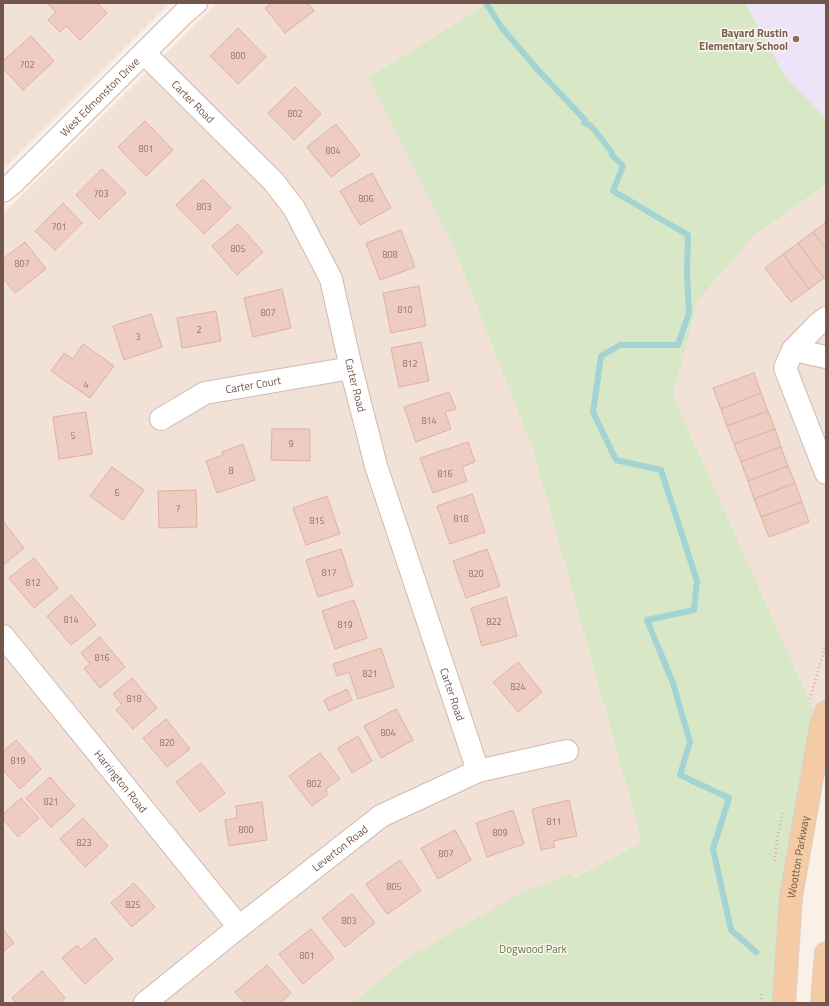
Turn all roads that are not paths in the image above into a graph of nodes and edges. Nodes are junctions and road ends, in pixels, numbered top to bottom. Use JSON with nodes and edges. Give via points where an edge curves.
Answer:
{"nodes":[{"id":1,"x":182,"y":7,"type":"edge"},
{"id":2,"x":144,"y":53,"type":"junction"},
{"id":3,"x":3,"y":191,"type":"edge"},
{"id":4,"x":826,"y":318,"type":"edge"},
{"id":5,"x":792,"y":350,"type":"junction"},
{"id":6,"x":826,"y":357,"type":"edge"},
{"id":7,"x":351,"y":368,"type":"junction"},
{"id":8,"x":161,"y":419,"type":"dead end"},
{"id":9,"x":826,"y":471,"type":"edge"},
{"id":10,"x":3,"y":636,"type":"edge"},
{"id":11,"x":826,"y":712,"type":"edge"},
{"id":12,"x":566,"y":751,"type":"dead end"},
{"id":13,"x":478,"y":771,"type":"junction"},
{"id":14,"x":239,"y":927,"type":"junction"},
{"id":15,"x":826,"y":953,"type":"edge"},
{"id":16,"x":145,"y":1003,"type":"edge"},
{"id":17,"x":784,"y":1003,"type":"edge"},
{"id":18,"x":822,"y":1003,"type":"edge"}],
"edges":[{"from":1,"to":2,"type":"street","name":"West Edmonston Drive"},
{"from":2,"to":3,"type":"street","name":"West Edmonston Drive"},
{"from":2,"to":7,"type":"street","name":"Carter Road","via":[[273,181],[294,208],[331,279]]},
{"from":4,"to":5,"type":"street"},
{"from":5,"to":6,"type":"street"},
{"from":5,"to":9,"type":"street","via":[[786,368]]},
{"from":7,"to":8,"type":"street","name":"Carter Court","via":[[205,393]]},
{"from":7,"to":13,"type":"street","name":"Carter Road","via":[[376,466]]},
{"from":10,"to":14,"type":"street","name":"Harrington Road"},
{"from":11,"to":17,"type":"main road","name":"Wootton Parkway","via":[[821,726],[791,897]]},
{"from":12,"to":13,"type":"street","name":"Leverton Road"},
{"from":13,"to":14,"type":"street","name":"Leverton Road","via":[[381,816]]},
{"from":14,"to":16,"type":"street","name":"Leverton Road"},
{"from":15,"to":18,"type":"main road"}]}
